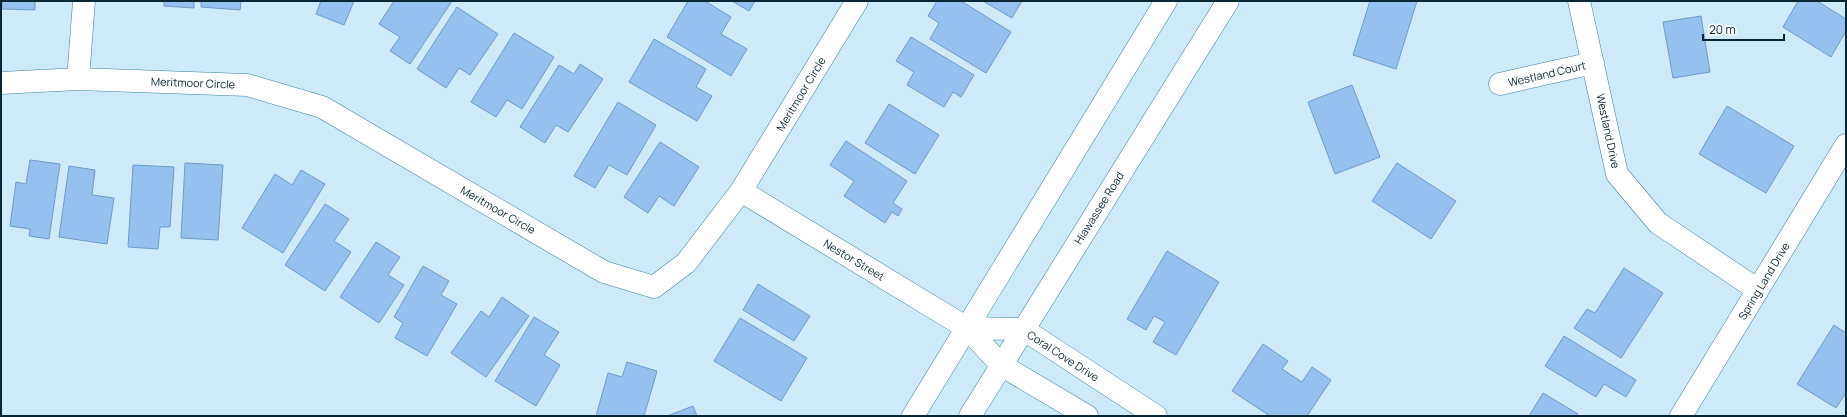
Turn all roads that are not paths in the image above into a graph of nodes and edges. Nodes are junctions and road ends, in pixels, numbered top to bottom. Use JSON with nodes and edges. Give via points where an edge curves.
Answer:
{"nodes":[{"id":1,"x":84,"y":1,"type":"edge"},
{"id":2,"x":857,"y":1,"type":"edge"},
{"id":3,"x":1166,"y":1,"type":"edge"},
{"id":4,"x":1228,"y":1,"type":"edge"},
{"id":5,"x":1579,"y":1,"type":"edge"},
{"id":6,"x":1593,"y":63,"type":"junction"},
{"id":7,"x":78,"y":79,"type":"junction"},
{"id":8,"x":1,"y":83,"type":"edge"},
{"id":9,"x":1500,"y":84,"type":"dead end"},
{"id":10,"x":1846,"y":145,"type":"edge"},
{"id":11,"x":741,"y":191,"type":"junction"},
{"id":12,"x":1758,"y":290,"type":"junction"},
{"id":13,"x":967,"y":328,"type":"junction"},
{"id":14,"x":1023,"y":330,"type":"junction"},
{"id":15,"x":1001,"y":365,"type":"junction"},
{"id":16,"x":913,"y":416,"type":"edge"},
{"id":17,"x":970,"y":416,"type":"edge"},
{"id":18,"x":1087,"y":416,"type":"edge"},
{"id":19,"x":1156,"y":416,"type":"edge"},
{"id":20,"x":1682,"y":416,"type":"edge"}],
"edges":[{"from":1,"to":7,"type":"street"},
{"from":2,"to":11,"type":"street","name":"Meritmoor Circle"},
{"from":3,"to":13,"type":"street"},
{"from":4,"to":14,"type":"street","name":"Hiawassee Road"},
{"from":5,"to":6,"type":"street","name":"Westland Drive"},
{"from":6,"to":9,"type":"street","name":"Westland Court"},
{"from":6,"to":12,"type":"street","name":"Westland Drive","via":[[1617,174],[1658,223]]},
{"from":7,"to":8,"type":"street","name":"Meritmoor Circle"},
{"from":7,"to":11,"type":"street","name":"Meritmoor Circle","via":[[247,85],[322,107],[604,272],[654,287],[686,263]]},
{"from":10,"to":12,"type":"street","name":"Spring Land Drive"},
{"from":11,"to":13,"type":"street","name":"Nestor Street"},
{"from":12,"to":20,"type":"street","name":"Spring Land Drive"},
{"from":13,"to":14,"type":"street","name":"Coral Cove Drive"},
{"from":13,"to":15,"type":"street"},
{"from":13,"to":16,"type":"street"},
{"from":14,"to":15,"type":"street","name":"Hiawassee Road"},
{"from":14,"to":19,"type":"street","name":"Coral Cove Drive"},
{"from":15,"to":17,"type":"street","name":"Hiawassee Road"},
{"from":15,"to":18,"type":"street"}]}
